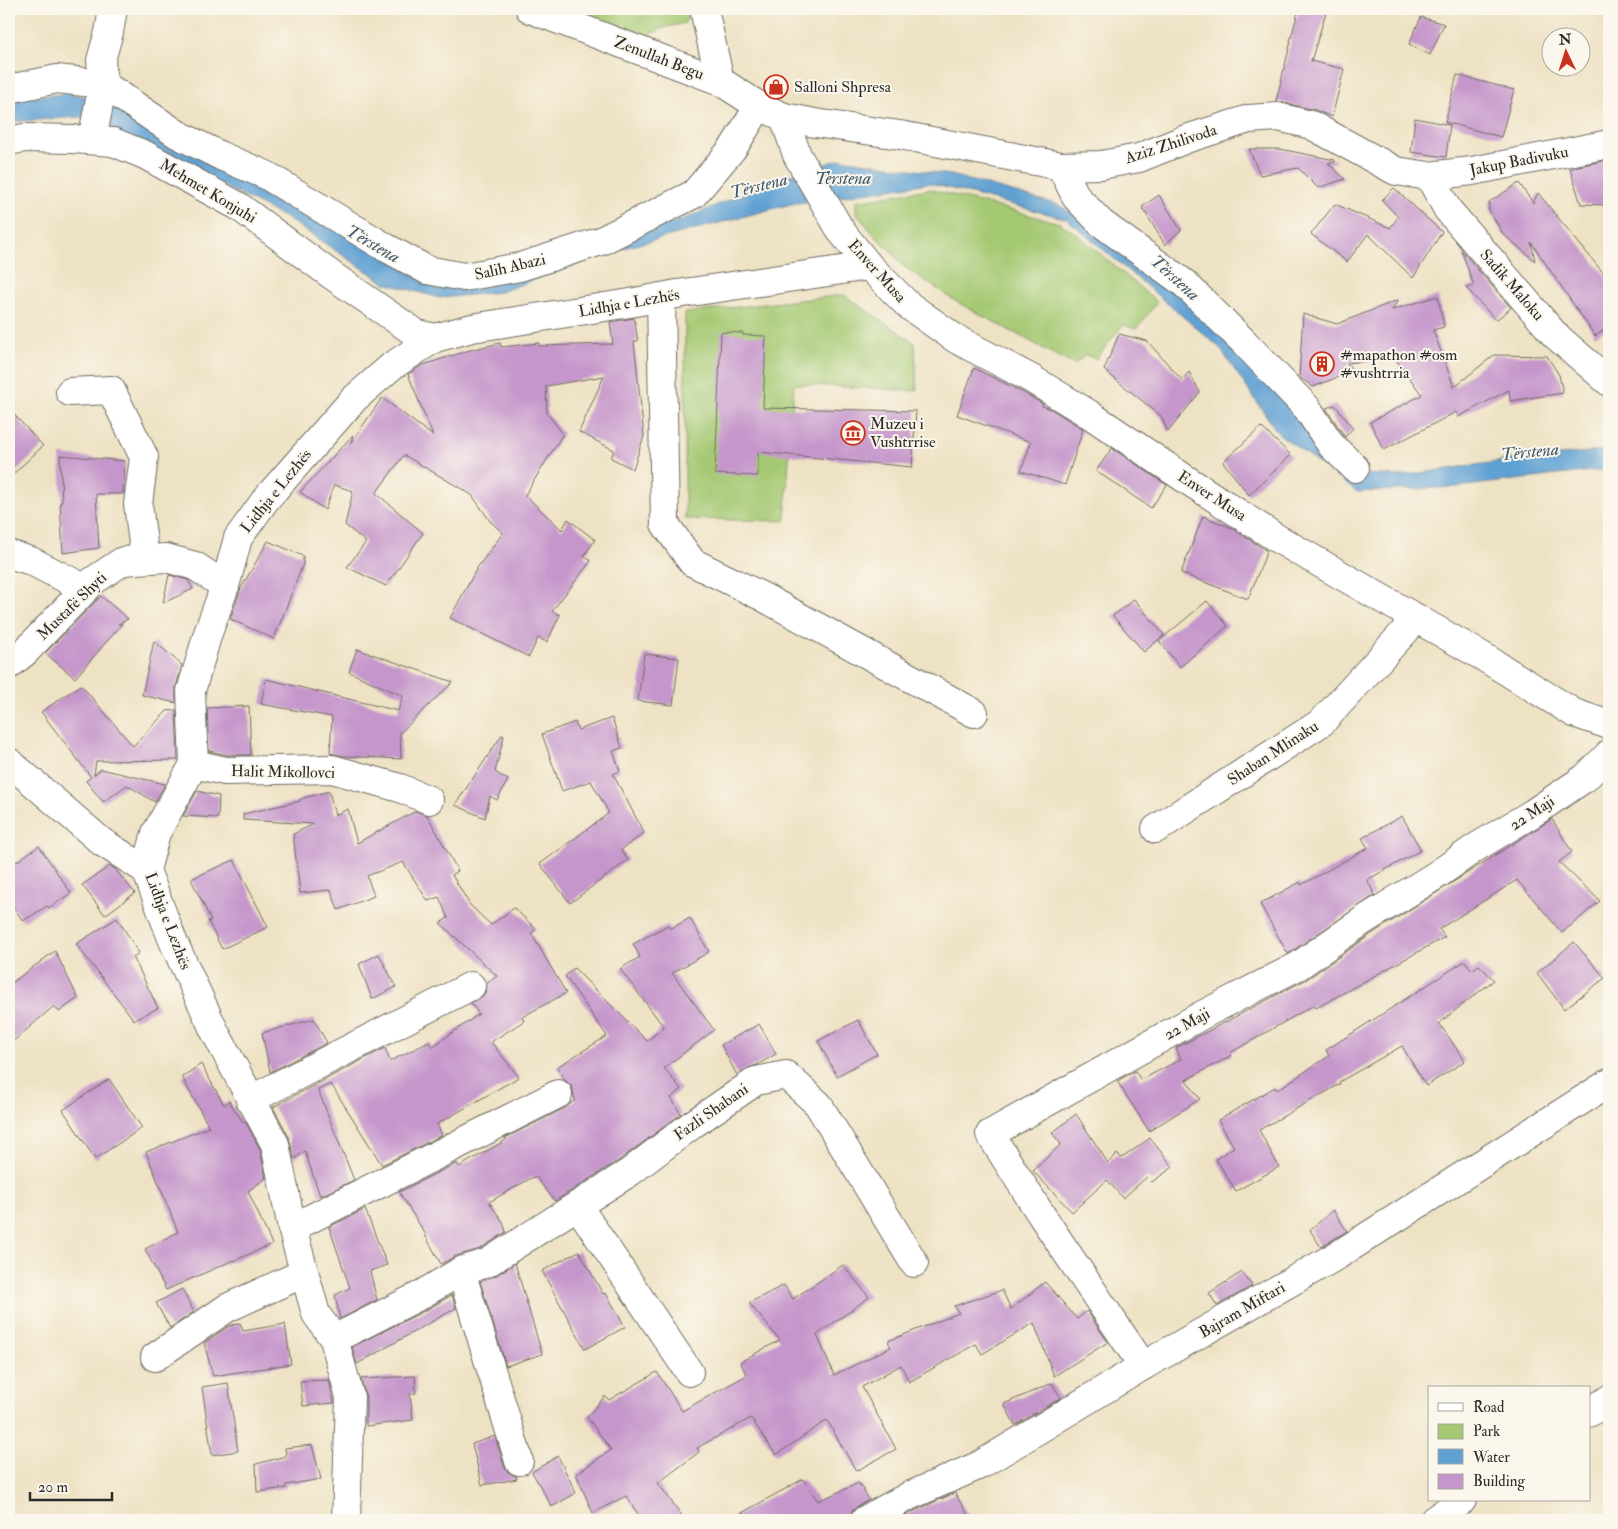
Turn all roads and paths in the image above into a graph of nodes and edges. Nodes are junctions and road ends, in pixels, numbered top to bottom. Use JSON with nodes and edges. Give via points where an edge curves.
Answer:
{"nodes":[{"id":1,"x":113,"y":9,"type":"edge"},
{"id":2,"x":530,"y":9,"type":"edge"},
{"id":3,"x":704,"y":9,"type":"edge"},
{"id":4,"x":720,"y":80,"type":"junction"},
{"id":5,"x":103,"y":84,"type":"junction"},
{"id":6,"x":9,"y":89,"type":"edge"},
{"id":7,"x":759,"y":106,"type":"junction"},
{"id":8,"x":784,"y":117,"type":"junction"},
{"id":9,"x":92,"y":140,"type":"junction"},
{"id":10,"x":9,"y":141,"type":"edge"},
{"id":11,"x":1609,"y":144,"type":"edge"},
{"id":12,"x":1061,"y":166,"type":"junction"},
{"id":13,"x":1429,"y":176,"type":"junction"},
{"id":14,"x":869,"y":266,"type":"junction"},
{"id":15,"x":660,"y":297,"type":"junction"},
{"id":16,"x":435,"y":338,"type":"junction"},
{"id":17,"x":1609,"y":382,"type":"edge"},
{"id":18,"x":70,"y":392,"type":"dead end"},
{"id":19,"x":1355,"y":468,"type":"dead end"},
{"id":20,"x":9,"y":554,"type":"edge"},
{"id":21,"x":145,"y":560,"type":"junction"},
{"id":22,"x":225,"y":586,"type":"junction"},
{"id":23,"x":86,"y":589,"type":"junction"},
{"id":24,"x":1417,"y":618,"type":"junction"},
{"id":25,"x":9,"y":665,"type":"edge"},
{"id":26,"x":974,"y":713,"type":"dead end"},
{"id":27,"x":1609,"y":726,"type":"edge"},
{"id":28,"x":1609,"y":754,"type":"edge"},
{"id":29,"x":9,"y":762,"type":"edge"},
{"id":30,"x":194,"y":764,"type":"junction"},
{"id":31,"x":429,"y":800,"type":"dead end"},
{"id":32,"x":1156,"y":829,"type":"dead end"},
{"id":33,"x":146,"y":870,"type":"junction"},
{"id":34,"x":471,"y":986,"type":"dead end"},
{"id":35,"x":1609,"y":1083,"type":"edge"},
{"id":36,"x":558,"y":1094,"type":"dead end"},
{"id":37,"x":250,"y":1100,"type":"junction"},
{"id":38,"x":578,"y":1206,"type":"junction"},
{"id":39,"x":292,"y":1228,"type":"junction"},
{"id":40,"x":914,"y":1263,"type":"dead end"},
{"id":41,"x":461,"y":1271,"type":"junction"},
{"id":42,"x":304,"y":1273,"type":"junction"},
{"id":43,"x":334,"y":1339,"type":"junction"},
{"id":44,"x":155,"y":1357,"type":"dead end"},
{"id":45,"x":1143,"y":1366,"type":"junction"},
{"id":46,"x":689,"y":1372,"type":"dead end"},
{"id":47,"x":1609,"y":1399,"type":"edge"},
{"id":48,"x":1590,"y":1412,"type":"edge"},
{"id":49,"x":519,"y":1461,"type":"dead end"},
{"id":50,"x":1459,"y":1502,"type":"edge"},
{"id":51,"x":346,"y":1520,"type":"edge"},
{"id":52,"x":865,"y":1520,"type":"edge"},
{"id":53,"x":1434,"y":1520,"type":"edge"}],
"edges":[{"from":1,"to":5,"type":"street","via":[[101,60]]},
{"from":2,"to":4,"type":"street","name":"Zenullah Begu"},
{"from":3,"to":4,"type":"street"},
{"from":4,"to":7,"type":"street","name":"Zenullah Begu"},
{"from":5,"to":6,"type":"street","via":[[57,79]]},
{"from":5,"to":7,"type":"street","name":"Salih Abazi","via":[[177,134],[266,175],[410,261],[427,270],[464,277],[520,267],[601,241],[694,194],[733,148]]},
{"from":5,"to":9,"type":"street"},
{"from":7,"to":8,"type":"street","name":"Zenullah Begu"},
{"from":8,"to":12,"type":"street","name":"Aziz Zhilivoda"},
{"from":8,"to":14,"type":"street","name":"Enver Musa","via":[[797,154],[841,231]]},
{"from":9,"to":10,"type":"street","name":"Mehmet Konjuhi","via":[[24,138]]},
{"from":9,"to":16,"type":"street","name":"Mehmet Konjuhi","via":[[113,142],[145,154],[238,206],[417,334]]},
{"from":11,"to":13,"type":"street","name":"Jakup Badivuku","via":[[1472,171]]},
{"from":12,"to":13,"type":"street","name":"Aziz Zhilivoda","via":[[1102,165],[1139,158],[1249,119],[1278,117],[1311,125],[1396,171]]},
{"from":12,"to":19,"type":"street","via":[[1076,197],[1101,223],[1184,283],[1306,408],[1331,445]]},
{"from":13,"to":17,"type":"street","name":"Sadik Maloku","via":[[1448,210],[1554,335]]},
{"from":14,"to":15,"type":"street","name":"Lidhja e Lezhës"},
{"from":14,"to":24,"type":"street","name":"Enver Musa","via":[[908,306],[956,339],[1030,378],[1278,539]]},
{"from":15,"to":16,"type":"street","name":"Lidhja e Lezhës","via":[[472,328]]},
{"from":15,"to":26,"type":"street","via":[[665,524],[692,562],[763,597]]},
{"from":16,"to":22,"type":"street","name":"Lidhja e Lezhës","via":[[392,366],[354,399],[266,499],[238,538]]},
{"from":18,"to":21,"type":"street","via":[[111,390],[144,457],[138,504]]},
{"from":20,"to":23,"type":"street","via":[[31,561]]},
{"from":21,"to":22,"type":"street","name":"Mustafë Shyti","via":[[166,558],[195,566]]},
{"from":21,"to":23,"type":"street","name":"Mustafë Shyti","via":[[123,561]]},
{"from":22,"to":30,"type":"street","name":"Lidhja e Lezhës","via":[[191,691]]},
{"from":23,"to":25,"type":"street","name":"Mustafë Shyti"},
{"from":24,"to":27,"type":"street","name":"Enver Musa","via":[[1574,713]]},
{"from":24,"to":32,"type":"street","name":"Shaban Mlinaku","via":[[1322,722]]},
{"from":28,"to":45,"type":"street","name":"22 Maji","via":[[1585,778],[1563,793],[1298,966],[1204,1014],[990,1134]]},
{"from":29,"to":33,"type":"street","via":[[102,842]]},
{"from":30,"to":31,"type":"street","name":"Halit Mikollovci","via":[[225,772],[332,769],[400,788]]},
{"from":30,"to":33,"type":"street","name":"Lidhja e Lezhës","via":[[156,833]]},
{"from":33,"to":37,"type":"street","name":"Lidhja e Lezhës","via":[[173,941]]},
{"from":34,"to":37,"type":"street"},
{"from":35,"to":45,"type":"street","name":"Bajram Miftari","via":[[1338,1255]]},
{"from":36,"to":39,"type":"street"},
{"from":37,"to":39,"type":"street","name":"Lidhja e Lezhës","via":[[275,1144]]},
{"from":38,"to":40,"type":"street","name":"Fazli Shabani","via":[[756,1081],[786,1075],[818,1104]]},
{"from":38,"to":41,"type":"street","name":"Fazli Shabani","via":[[487,1263]]},
{"from":38,"to":46,"type":"street"},
{"from":39,"to":42,"type":"street","name":"Lidhja e Lezhës"},
{"from":41,"to":43,"type":"street","name":"Fazli Shabani","via":[[417,1298]]},
{"from":41,"to":49,"type":"street"},
{"from":42,"to":43,"type":"street","name":"Lidhja e Lezhës","via":[[316,1314]]},
{"from":42,"to":44,"type":"street","via":[[227,1308]]},
{"from":43,"to":51,"type":"street","name":"Lidhja e Lezhës","via":[[350,1397]]},
{"from":45,"to":52,"type":"street","name":"Bajram Miftari","via":[[980,1465],[908,1496]]},
{"from":47,"to":48,"type":"street"},
{"from":50,"to":53,"type":"street"}]}
